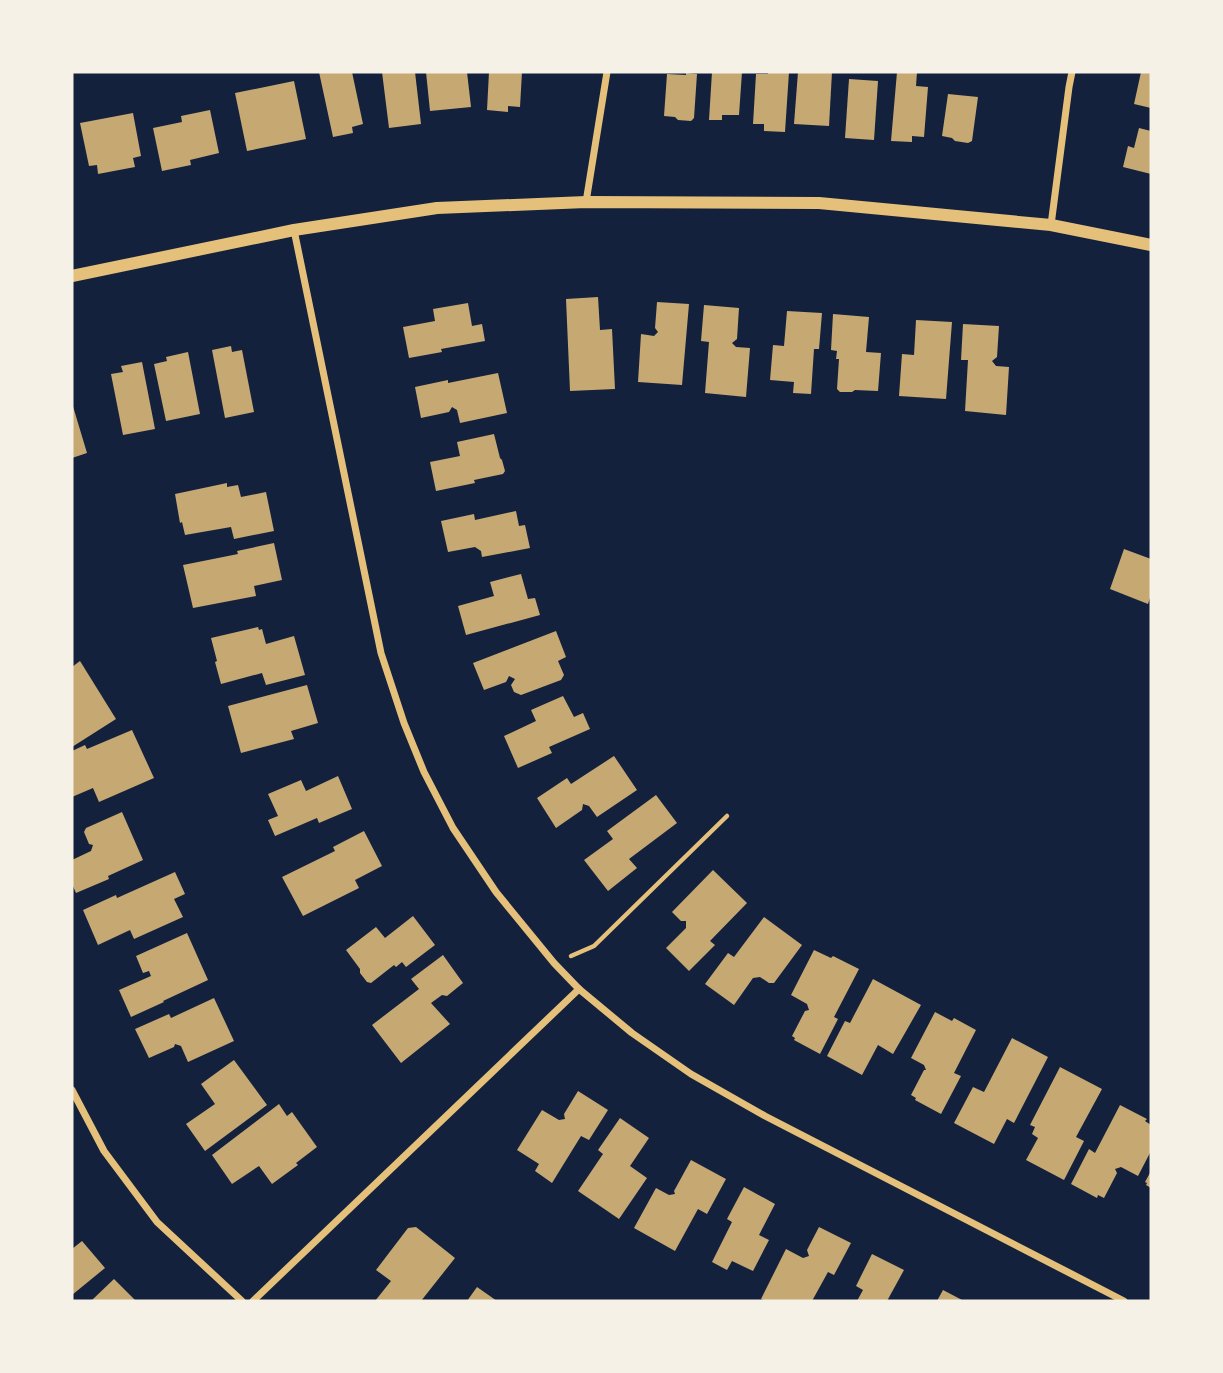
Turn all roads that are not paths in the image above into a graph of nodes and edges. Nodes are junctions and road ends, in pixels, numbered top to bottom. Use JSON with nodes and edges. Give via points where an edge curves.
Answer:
{"nodes":[{"id":1,"x":607,"y":72,"type":"edge"},
{"id":2,"x":1072,"y":72,"type":"edge"},
{"id":3,"x":586,"y":202,"type":"junction"},
{"id":4,"x":1051,"y":225,"type":"junction"},
{"id":5,"x":294,"y":230,"type":"junction"},
{"id":6,"x":1151,"y":245,"type":"edge"},
{"id":7,"x":72,"y":276,"type":"edge"},
{"id":8,"x":579,"y":989,"type":"junction"},
{"id":9,"x":72,"y":1090,"type":"edge"},
{"id":10,"x":242,"y":1301,"type":"edge"},
{"id":11,"x":253,"y":1301,"type":"edge"},
{"id":12,"x":1124,"y":1301,"type":"edge"}],
"edges":[{"from":1,"to":3,"type":"street"},
{"from":2,"to":4,"type":"street"},
{"from":3,"to":4,"type":"street","via":[[819,203]]},
{"from":3,"to":5,"type":"street","via":[[437,208]]},
{"from":4,"to":6,"type":"street"},
{"from":5,"to":7,"type":"street"},
{"from":5,"to":8,"type":"street","via":[[381,653],[404,723],[453,828],[496,891]]},
{"from":8,"to":11,"type":"street"},
{"from":8,"to":12,"type":"street","via":[[632,1033],[701,1080]]},
{"from":9,"to":10,"type":"street","via":[[104,1151],[157,1222]]}]}
